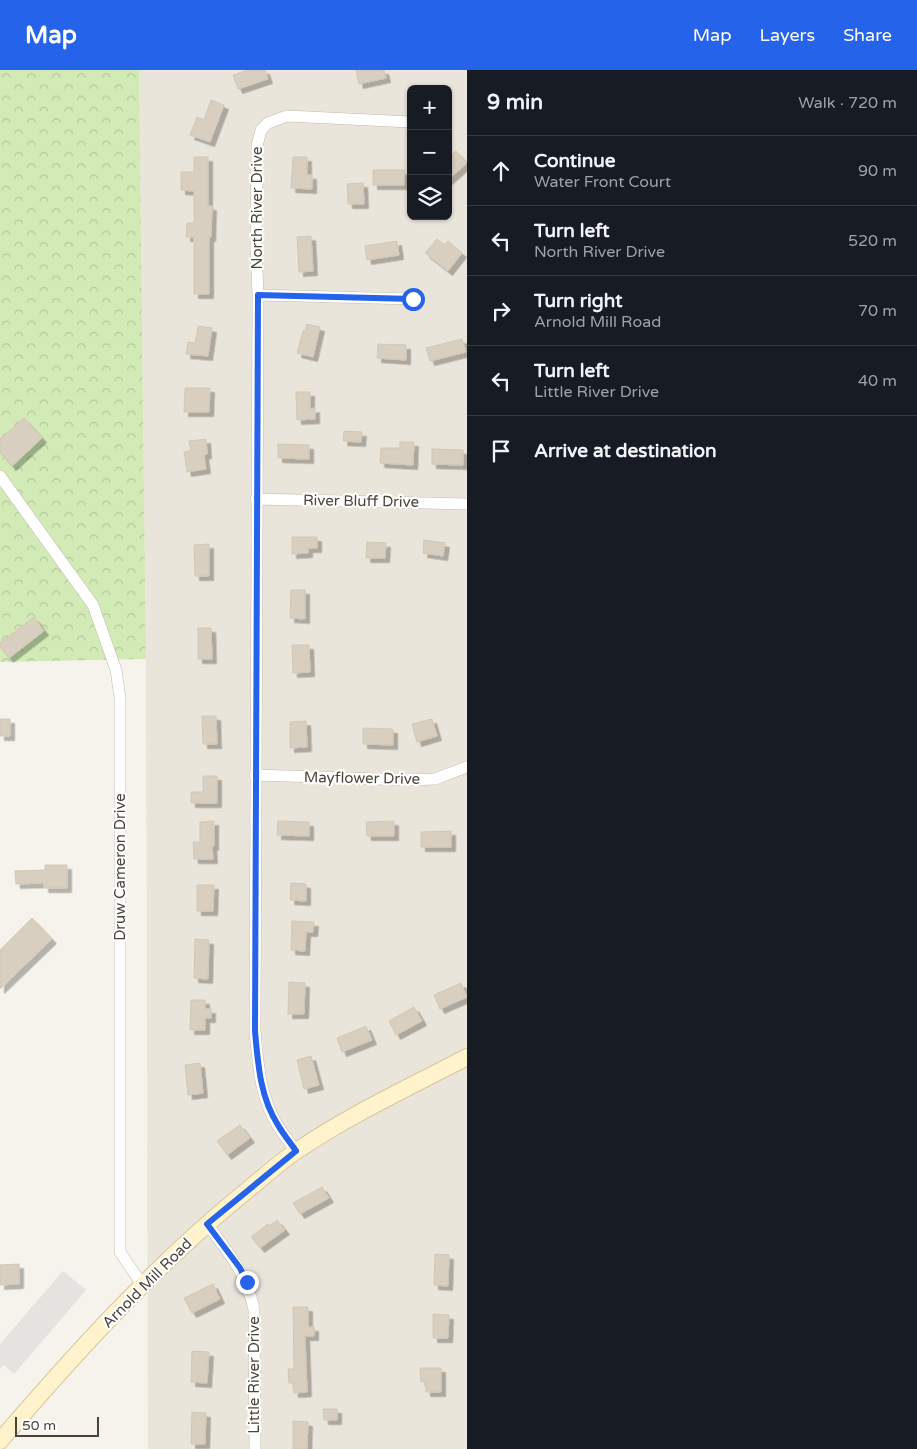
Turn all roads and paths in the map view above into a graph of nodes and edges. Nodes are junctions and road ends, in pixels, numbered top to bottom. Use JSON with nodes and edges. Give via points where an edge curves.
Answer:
{"nodes":[{"id":1,"x":407,"y":122,"type":"edge"},
{"id":2,"x":258,"y":295,"type":"junction"},
{"id":3,"x":413,"y":299,"type":"dead end"},
{"id":4,"x":0,"y":476,"type":"edge"},
{"id":5,"x":256,"y":499,"type":"junction"},
{"id":6,"x":467,"y":504,"type":"edge"},
{"id":7,"x":467,"y":767,"type":"edge"},
{"id":8,"x":255,"y":775,"type":"junction"},
{"id":9,"x":467,"y":1057,"type":"edge"},
{"id":10,"x":296,"y":1151,"type":"junction"},
{"id":11,"x":207,"y":1224,"type":"junction"},
{"id":12,"x":143,"y":1286,"type":"junction"},
{"id":13,"x":0,"y":1441,"type":"edge"},
{"id":14,"x":254,"y":1449,"type":"edge"}],
"edges":[{"from":1,"to":2,"type":"street","name":"North River Drive","via":[[288,116],[268,123],[261,130],[257,146]]},
{"from":2,"to":3,"type":"street"},
{"from":2,"to":5,"type":"street","name":"North River Drive"},
{"from":4,"to":12,"type":"street","name":"Druw Cameron Drive","via":[[93,605],[116,670],[120,698],[120,1252]]},
{"from":5,"to":6,"type":"street","name":"River Bluff Drive"},
{"from":5,"to":8,"type":"street","name":"North River Drive"},
{"from":7,"to":8,"type":"street","name":"Mayflower Drive","via":[[435,778],[408,780]]},
{"from":8,"to":10,"type":"street","name":"North River Drive","via":[[255,1031],[258,1064],[268,1106]]},
{"from":9,"to":10,"type":"main road","name":"Arnold Mill Road","via":[[340,1123]]},
{"from":10,"to":11,"type":"main road","name":"Arnold Mill Road"},
{"from":11,"to":12,"type":"main road","name":"Arnold Mill Road"},
{"from":11,"to":14,"type":"street","name":"Little River Drive","via":[[240,1268],[252,1296]]},
{"from":12,"to":13,"type":"main road","name":"Arnold Mill Road"}]}
